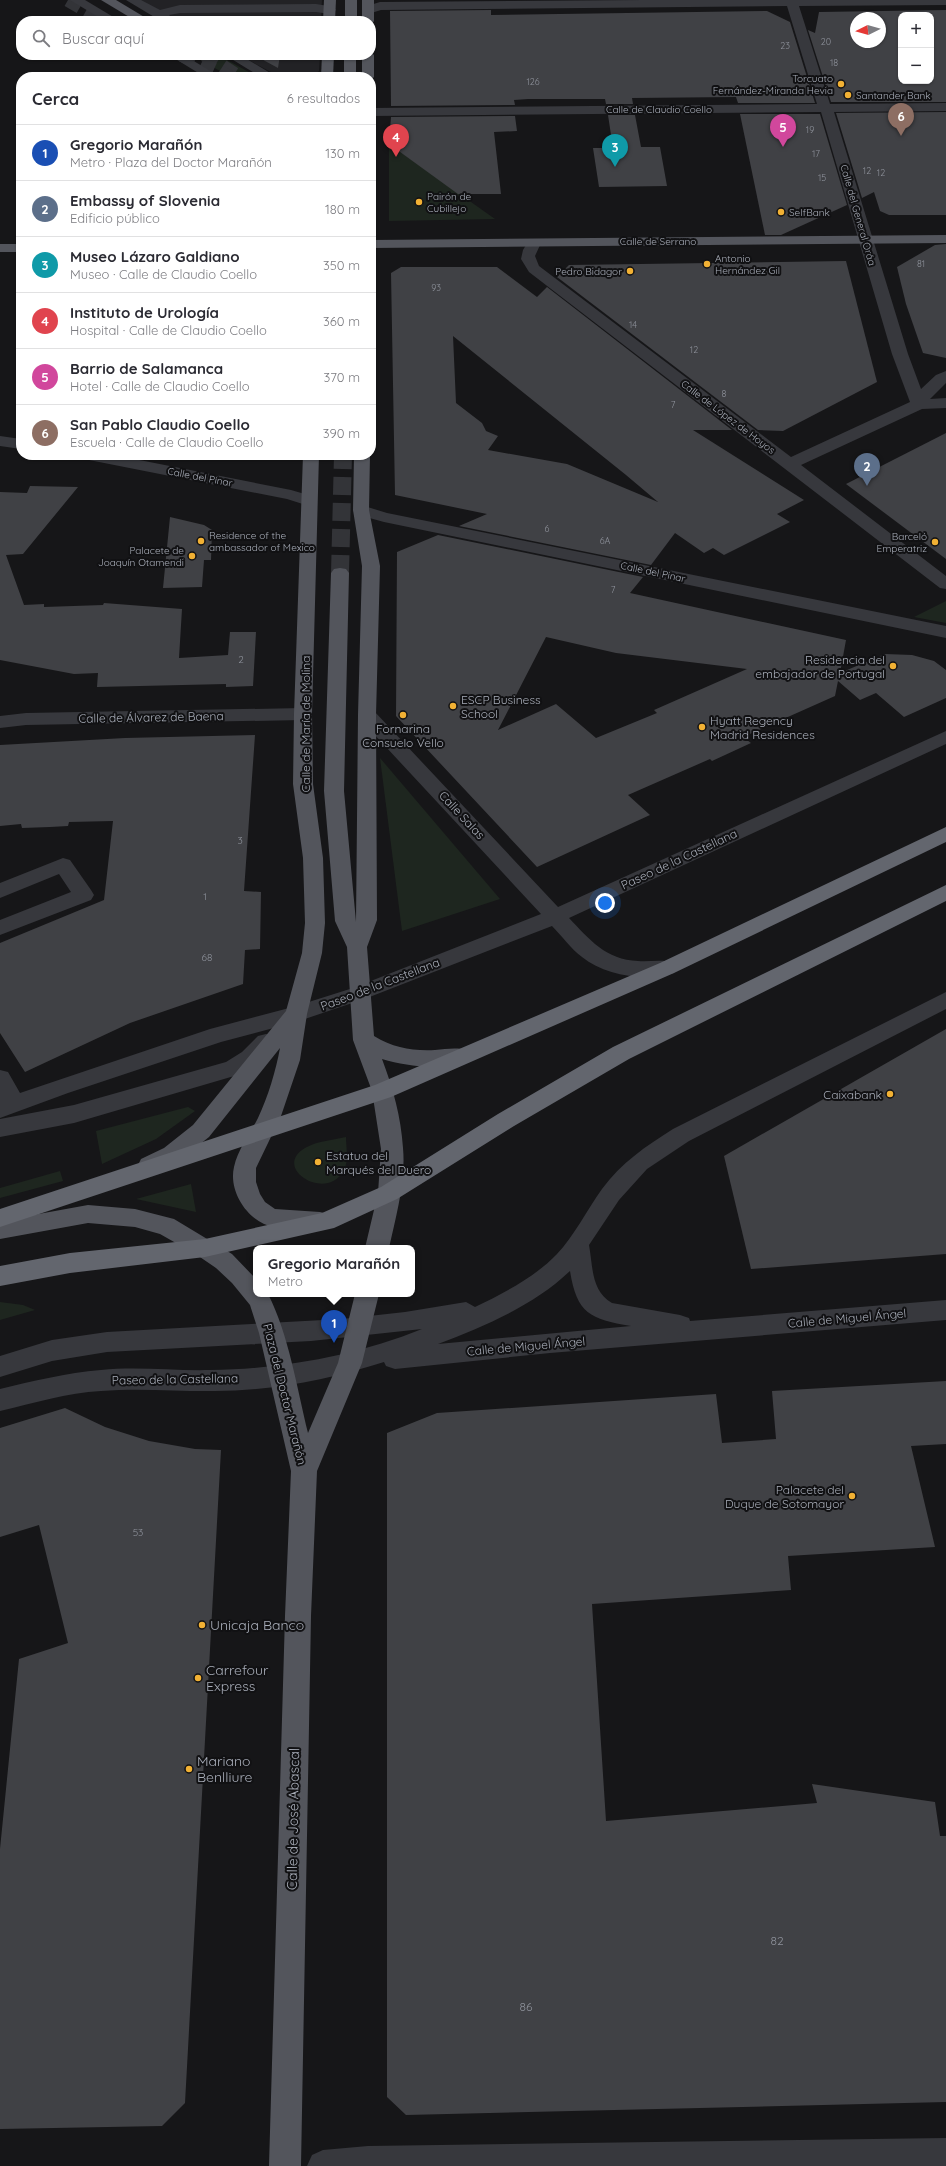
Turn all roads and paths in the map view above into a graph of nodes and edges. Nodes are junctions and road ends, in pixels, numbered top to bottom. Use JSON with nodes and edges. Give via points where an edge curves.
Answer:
{"nodes":[{"id":1,"x":76,"y":0,"type":"edge"},
{"id":2,"x":107,"y":0,"type":"edge"},
{"id":3,"x":132,"y":0,"type":"edge"},
{"id":4,"x":351,"y":0,"type":"edge"},
{"id":5,"x":792,"y":1,"type":"edge"},
{"id":6,"x":946,"y":1,"type":"edge"},
{"id":7,"x":330,"y":10,"type":"edge"},
{"id":8,"x":368,"y":10,"type":"edge"},
{"id":9,"x":105,"y":16,"type":"edge"},
{"id":10,"x":136,"y":16,"type":"edge"},
{"id":11,"x":161,"y":16,"type":"edge"},
{"id":12,"x":166,"y":16,"type":"edge"},
{"id":13,"x":351,"y":16,"type":"edge"},
{"id":14,"x":184,"y":60,"type":"edge"},
{"id":15,"x":240,"y":60,"type":"edge"},
{"id":16,"x":327,"y":60,"type":"edge"},
{"id":17,"x":350,"y":60,"type":"edge"},
{"id":18,"x":368,"y":60,"type":"edge"},
{"id":19,"x":205,"y":72,"type":"edge"},
{"id":20,"x":262,"y":72,"type":"edge"},
{"id":21,"x":326,"y":72,"type":"edge"},
{"id":22,"x":350,"y":72,"type":"edge"},
{"id":23,"x":368,"y":72,"type":"edge"},
{"id":24,"x":946,"y":107,"type":"edge"},
{"id":25,"x":824,"y":108,"type":"junction"},
{"id":26,"x":376,"y":112,"type":"edge"},
{"id":27,"x":865,"y":240,"type":"junction"},
{"id":28,"x":946,"y":240,"type":"edge"},
{"id":29,"x":534,"y":242,"type":"junction"},
{"id":30,"x":376,"y":244,"type":"edge"},
{"id":31,"x":0,"y":248,"type":"edge"},
{"id":32,"x":16,"y":248,"type":"edge"},
{"id":33,"x":946,"y":376,"type":"edge"},
{"id":34,"x":946,"y":403,"type":"edge"},
{"id":35,"x":919,"y":404,"type":"junction"},
{"id":36,"x":0,"y":441,"type":"edge"},
{"id":37,"x":16,"y":443,"type":"edge"},
{"id":38,"x":115,"y":460,"type":"edge"},
{"id":39,"x":311,"y":460,"type":"edge"},
{"id":40,"x":362,"y":460,"type":"edge"},
{"id":41,"x":790,"y":464,"type":"junction"},
{"id":42,"x":309,"y":501,"type":"junction"},
{"id":43,"x":362,"y":510,"type":"junction"},
{"id":44,"x":340,"y":573,"type":"tunnel mouth"},
{"id":45,"x":946,"y":584,"type":"edge"},
{"id":46,"x":946,"y":632,"type":"edge"},
{"id":47,"x":303,"y":714,"type":"junction"},
{"id":48,"x":367,"y":715,"type":"junction"},
{"id":49,"x":0,"y":722,"type":"edge"},
{"id":50,"x":946,"y":737,"type":"edge"},
{"id":51,"x":946,"y":834,"type":"edge"},
{"id":52,"x":0,"y":892,"type":"edge"},
{"id":53,"x":946,"y":892,"type":"edge"},
{"id":54,"x":556,"y":916,"type":"junction"},
{"id":55,"x":0,"y":928,"type":"edge"},
{"id":56,"x":357,"y":947,"type":"junction"},
{"id":57,"x":667,"y":968,"type":"junction"},
{"id":58,"x":360,"y":993,"type":"junction"},
{"id":59,"x":946,"y":1000,"type":"edge"},
{"id":60,"x":296,"y":1014,"type":"junction"},
{"id":61,"x":364,"y":1040,"type":"junction"},
{"id":62,"x":459,"y":1056,"type":"junction"},
{"id":63,"x":0,"y":1078,"type":"edge"},
{"id":64,"x":382,"y":1091,"type":"junction"},
{"id":65,"x":7,"y":1107,"type":"edge"},
{"id":66,"x":0,"y":1128,"type":"edge"},
{"id":67,"x":262,"y":1133,"type":"junction"},
{"id":68,"x":124,"y":1178,"type":"junction"},
{"id":69,"x":390,"y":1193,"type":"junction"},
{"id":70,"x":0,"y":1218,"type":"edge"},
{"id":71,"x":326,"y":1221,"type":"junction"},
{"id":72,"x":0,"y":1230,"type":"edge"},
{"id":73,"x":378,"y":1245,"type":"edge"},
{"id":74,"x":576,"y":1245,"type":"junction"},
{"id":75,"x":205,"y":1248,"type":"junction"},
{"id":76,"x":0,"y":1276,"type":"edge"},
{"id":77,"x":253,"y":1292,"type":"edge"},
{"id":78,"x":257,"y":1297,"type":"edge"},
{"id":79,"x":366,"y":1297,"type":"edge"},
{"id":80,"x":506,"y":1303,"type":"junction"},
{"id":81,"x":946,"y":1310,"type":"edge"},
{"id":82,"x":360,"y":1327,"type":"junction"},
{"id":83,"x":701,"y":1330,"type":"junction"},
{"id":84,"x":271,"y":1333,"type":"junction"},
{"id":85,"x":350,"y":1363,"type":"junction"},
{"id":86,"x":0,"y":1367,"type":"edge"},
{"id":87,"x":282,"y":1376,"type":"junction"},
{"id":88,"x":0,"y":1400,"type":"edge"},
{"id":89,"x":304,"y":1471,"type":"junction"},
{"id":90,"x":946,"y":2154,"type":"edge"},
{"id":91,"x":285,"y":2166,"type":"edge"},
{"id":92,"x":323,"y":2166,"type":"edge"}],
"edges":[{"from":1,"to":9,"type":"street"},
{"from":2,"to":10,"type":"main road"},
{"from":3,"to":11,"type":"street"},
{"from":4,"to":13,"type":"main road"},
{"from":5,"to":6,"type":"street"},
{"from":5,"to":8,"type":"street","via":[[380,6]]},
{"from":5,"to":25,"type":"street","name":"Calle del General Oráa"},
{"from":7,"to":12,"type":"street","via":[[180,9],[167,10]]},
{"from":14,"to":19,"type":"street"},
{"from":15,"to":20,"type":"street"},
{"from":16,"to":21,"type":"main road"},
{"from":17,"to":22,"type":"main road"},
{"from":18,"to":23,"type":"main road"},
{"from":24,"to":25,"type":"street","name":"Calle de Claudio Coello"},
{"from":25,"to":26,"type":"street","name":"Calle de Claudio Coello"},
{"from":25,"to":27,"type":"street","name":"Calle del General Oráa","via":[[830,118]]},
{"from":27,"to":28,"type":"main road","name":"Calle de Serrano"},
{"from":27,"to":29,"type":"main road","name":"Calle de Serrano"},
{"from":27,"to":35,"type":"street","name":"Calle del General Oráa","via":[[900,354]]},
{"from":29,"to":30,"type":"main road","name":"Calle de Serrano"},
{"from":29,"to":41,"type":"street","name":"Calle de López de Hoyos","via":[[528,250],[528,260],[534,269]]},
{"from":31,"to":32,"type":"main road"},
{"from":33,"to":35,"type":"street","via":[[930,389]]},
{"from":34,"to":35,"type":"street"},
{"from":35,"to":41,"type":"street"},
{"from":36,"to":37,"type":"street"},
{"from":38,"to":42,"type":"street","name":"Calle del Pinar"},
{"from":39,"to":42,"type":"main road","name":"Calle de María de Molina"},
{"from":40,"to":43,"type":"main road"},
{"from":41,"to":45,"type":"street","name":"Calle de López de Hoyos"},
{"from":42,"to":47,"type":"main road","name":"Calle de María de Molina"},
{"from":43,"to":46,"type":"street","name":"Calle del Pinar","via":[[384,518]]},
{"from":43,"to":48,"type":"main road","via":[[371,566]]},
{"from":44,"to":56,"type":"main road","via":[[334,791],[345,921]]},
{"from":47,"to":49,"type":"street","name":"Calle de Álvarez de Baena","via":[[26,719]]},
{"from":47,"to":60,"type":"main road","name":"Calle de María de Molina","via":[[303,784],[313,858],[315,923],[305,984]]},
{"from":48,"to":54,"type":"street","name":"Calle Salas"},
{"from":48,"to":56,"type":"main road","via":[[367,920]]},
{"from":50,"to":54,"type":"street","name":"Paseo de la Castellana"},
{"from":51,"to":57,"type":"highway"},
{"from":52,"to":55,"type":"street","via":[[64,865],[84,895]]},
{"from":53,"to":69,"type":"highway","via":[[621,1053],[506,1120]]},
{"from":54,"to":57,"type":"street","name":"Calle Salas","via":[[589,952],[614,966],[633,970]]},
{"from":54,"to":58,"type":"street","name":"Paseo de la Castellana"},
{"from":56,"to":58,"type":"main road"},
{"from":57,"to":62,"type":"highway"},
{"from":58,"to":60,"type":"street","name":"Paseo de la Castellana"},
{"from":58,"to":61,"type":"main road"},
{"from":59,"to":74,"type":"street","name":"Paseo de la Castellana","via":[[681,1135],[639,1162],[611,1194]]},
{"from":60,"to":65,"type":"street","name":"Paseo de la Castellana","via":[[218,1035]]},
{"from":60,"to":66,"type":"street","name":"Paseo de la Castellana","via":[[250,1058],[232,1068],[74,1114]]},
{"from":60,"to":67,"type":"main road","via":[[289,1060]]},
{"from":60,"to":68,"type":"main road","via":[[202,1131],[172,1154]]},
{"from":61,"to":62,"type":"main road","via":[[385,1053],[403,1058]]},
{"from":61,"to":64,"type":"main road"},
{"from":62,"to":64,"type":"highway"},
{"from":63,"to":65,"type":"street"},
{"from":64,"to":67,"type":"highway"},
{"from":64,"to":69,"type":"main road","via":[[392,1149]]},
{"from":67,"to":68,"type":"highway"},
{"from":67,"to":71,"type":"main road","via":[[245,1168],[249,1196],[257,1208],[269,1217]]},
{"from":68,"to":70,"type":"highway"},
{"from":69,"to":71,"type":"highway"},
{"from":69,"to":73,"type":"main road"},
{"from":71,"to":75,"type":"highway"},
{"from":72,"to":75,"type":"main road","name":"Plaza del Doctor Marañón","via":[[62,1218],[104,1214],[166,1226]]},
{"from":74,"to":80,"type":"street","name":"Paseo de la Castellana","via":[[566,1260],[550,1274]]},
{"from":74,"to":83,"type":"street","name":"Calle de Miguel Ángel","via":[[585,1292],[595,1305],[607,1312]]},
{"from":75,"to":76,"type":"highway","via":[[70,1263]]},
{"from":75,"to":77,"type":"main road","name":"Plaza del Doctor Marañón","via":[[224,1261]]},
{"from":78,"to":84,"type":"main road","name":"Plaza del Doctor Marañón"},
{"from":79,"to":82,"type":"main road","name":"Plaza del Doctor Marañón"},
{"from":80,"to":82,"type":"street","name":"Paseo de la Castellana","via":[[432,1319]]},
{"from":80,"to":85,"type":"street","name":"Paseo de la Castellana","via":[[425,1339]]},
{"from":81,"to":83,"type":"street","name":"Calle de Miguel Ángel"},
{"from":82,"to":84,"type":"street","name":"Paseo de la Castellana"},
{"from":82,"to":85,"type":"main road","name":"Plaza del Doctor Marañón"},
{"from":83,"to":85,"type":"street","name":"Calle de Miguel Ángel"},
{"from":84,"to":86,"type":"street","name":"Paseo de la Castellana","via":[[74,1346],[22,1357]]},
{"from":84,"to":87,"type":"main road","name":"Plaza del Doctor Marañón"},
{"from":85,"to":87,"type":"street","name":"Paseo de la Castellana"},
{"from":85,"to":89,"type":"main road","name":"Plaza del Doctor Marañón"},
{"from":87,"to":88,"type":"street","name":"Paseo de la Castellana","via":[[209,1381],[102,1380],[63,1384]]},
{"from":87,"to":89,"type":"main road","name":"Plaza del Doctor Marañón"},
{"from":89,"to":91,"type":"main road","name":"Calle de José Abascal","via":[[298,1616]]},
{"from":90,"to":92,"type":"street","via":[[368,2162]]}]}
